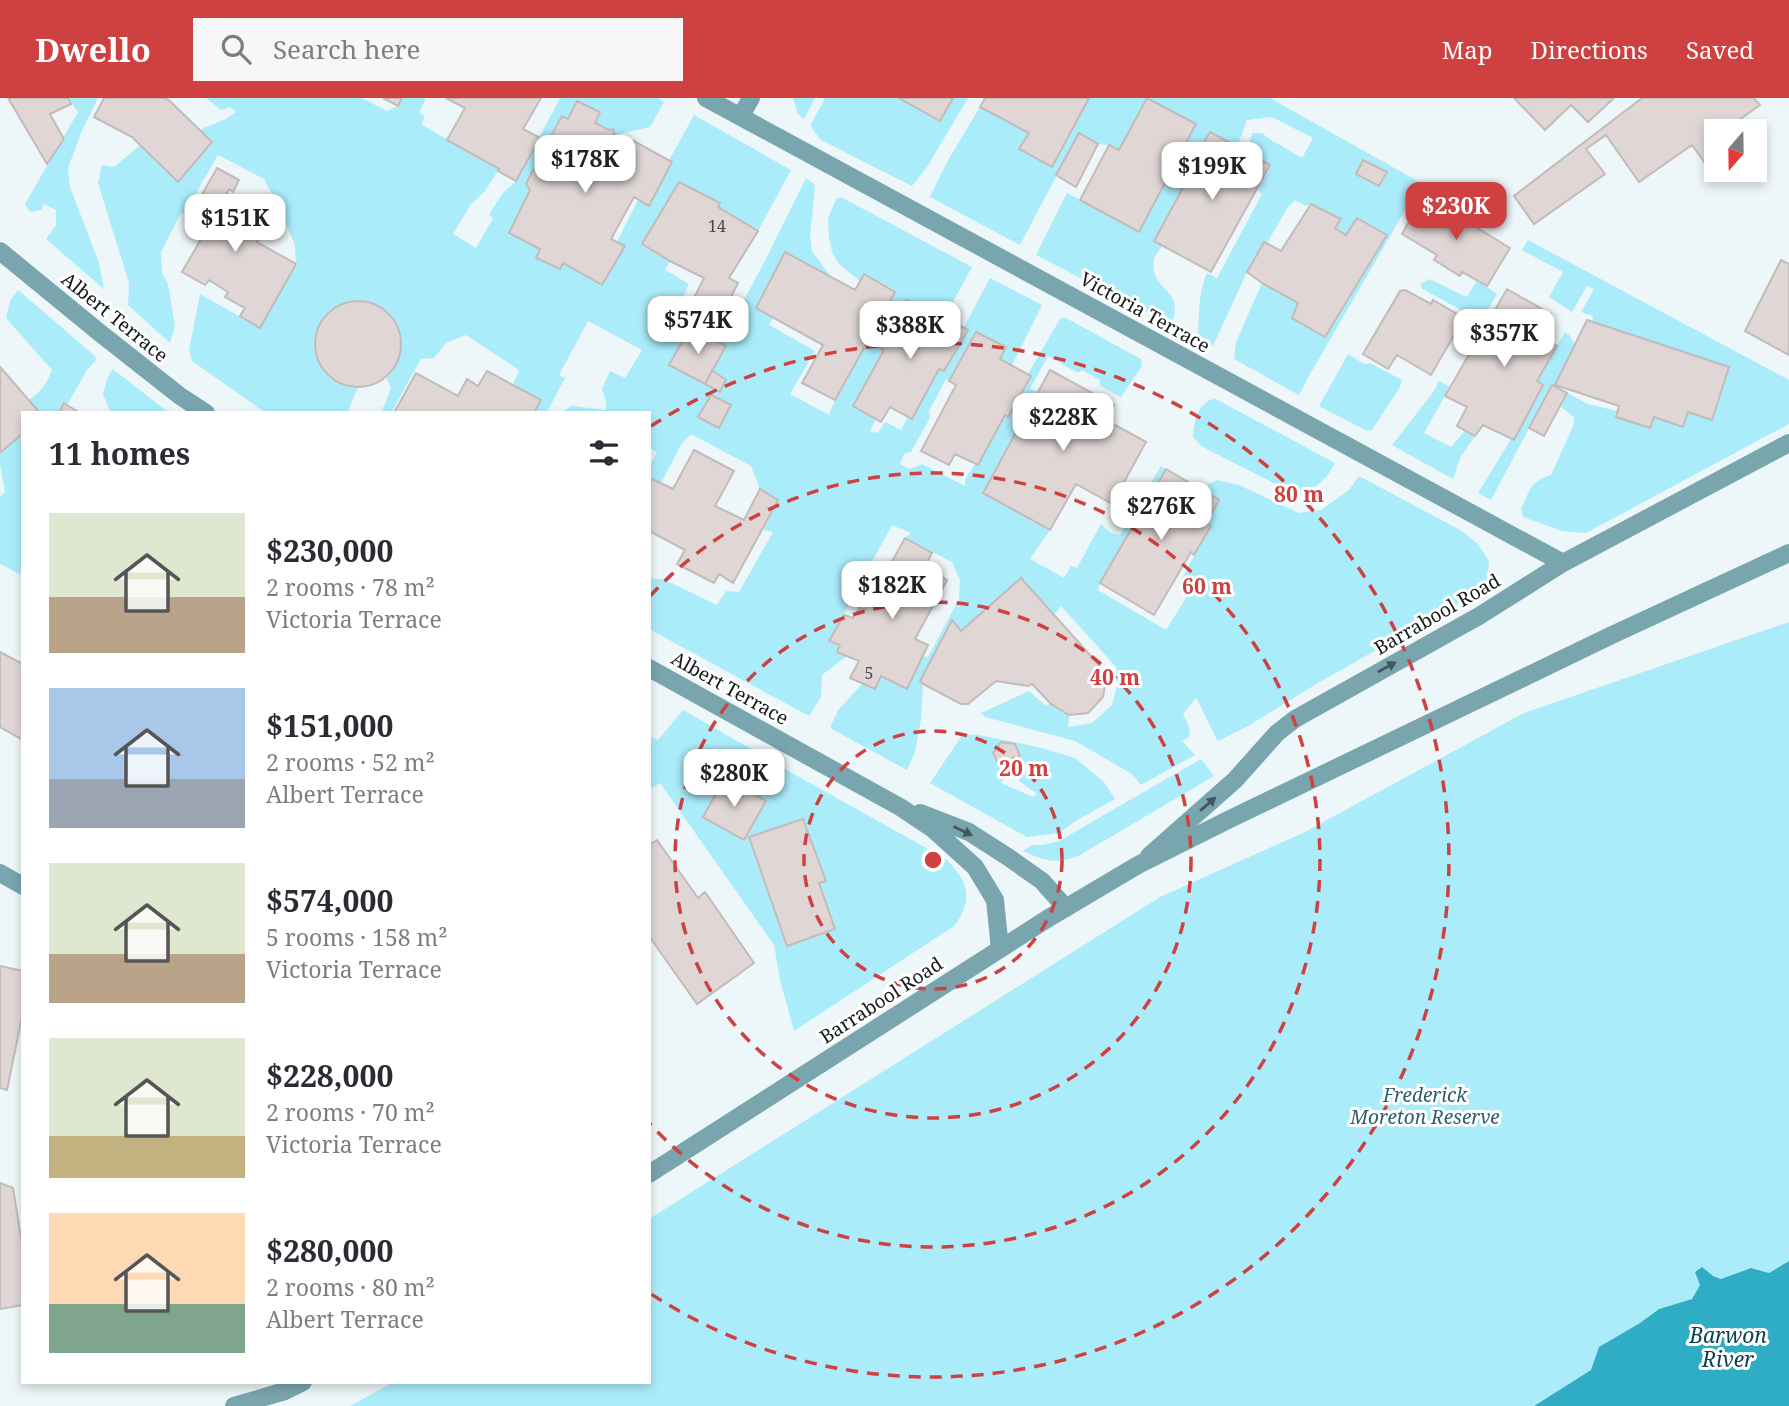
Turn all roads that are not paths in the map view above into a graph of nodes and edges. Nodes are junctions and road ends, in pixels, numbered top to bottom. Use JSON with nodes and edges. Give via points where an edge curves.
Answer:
{"nodes":[{"id":1,"x":706,"y":98,"type":"edge"},
{"id":2,"x":751,"y":98,"type":"edge"},
{"id":3,"x":741,"y":117,"type":"junction"},
{"id":4,"x":0,"y":251,"type":"edge"},
{"id":5,"x":203,"y":411,"type":"edge"},
{"id":6,"x":1789,"y":443,"type":"edge"},
{"id":7,"x":1789,"y":553,"type":"edge"},
{"id":8,"x":1563,"y":563,"type":"junction"},
{"id":9,"x":651,"y":669,"type":"edge"},
{"id":10,"x":900,"y":807,"type":"junction"},
{"id":11,"x":1139,"y":865,"type":"junction"},
{"id":12,"x":0,"y":873,"type":"edge"},
{"id":13,"x":21,"y":885,"type":"edge"},
{"id":14,"x":1066,"y":908,"type":"junction"},
{"id":15,"x":1000,"y":949,"type":"junction"},
{"id":16,"x":651,"y":1173,"type":"edge"},
{"id":17,"x":299,"y":1384,"type":"edge"},
{"id":18,"x":234,"y":1406,"type":"edge"}],
"edges":[{"from":1,"to":3,"type":"street","name":"Victoria Terrace"},
{"from":2,"to":3,"type":"street"},
{"from":3,"to":8,"type":"street","name":"Victoria Terrace"},
{"from":4,"to":5,"type":"street","name":"Albert Terrace"},
{"from":6,"to":8,"type":"street","name":"Barrabool Road"},
{"from":7,"to":11,"type":"street","name":"Barrabool Road"},
{"from":11,"to":8,"type":"street","name":"Barrabool Road","one_way":true,"via":[[1235,780],[1282,728]]},
{"from":9,"to":10,"type":"street","name":"Albert Terrace"},
{"from":10,"to":14,"type":"street","name":"Albert Terrace","one_way":true,"via":[[969,832],[1042,881]]},
{"from":10,"to":15,"type":"street","name":"Albert Terrace","via":[[975,867],[995,900]]},
{"from":11,"to":14,"type":"street","name":"Barrabool Road"},
{"from":12,"to":13,"type":"street"},
{"from":14,"to":15,"type":"street","name":"Barrabool Road"},
{"from":15,"to":16,"type":"street","name":"Barrabool Road"},
{"from":17,"to":18,"type":"street"}]}
